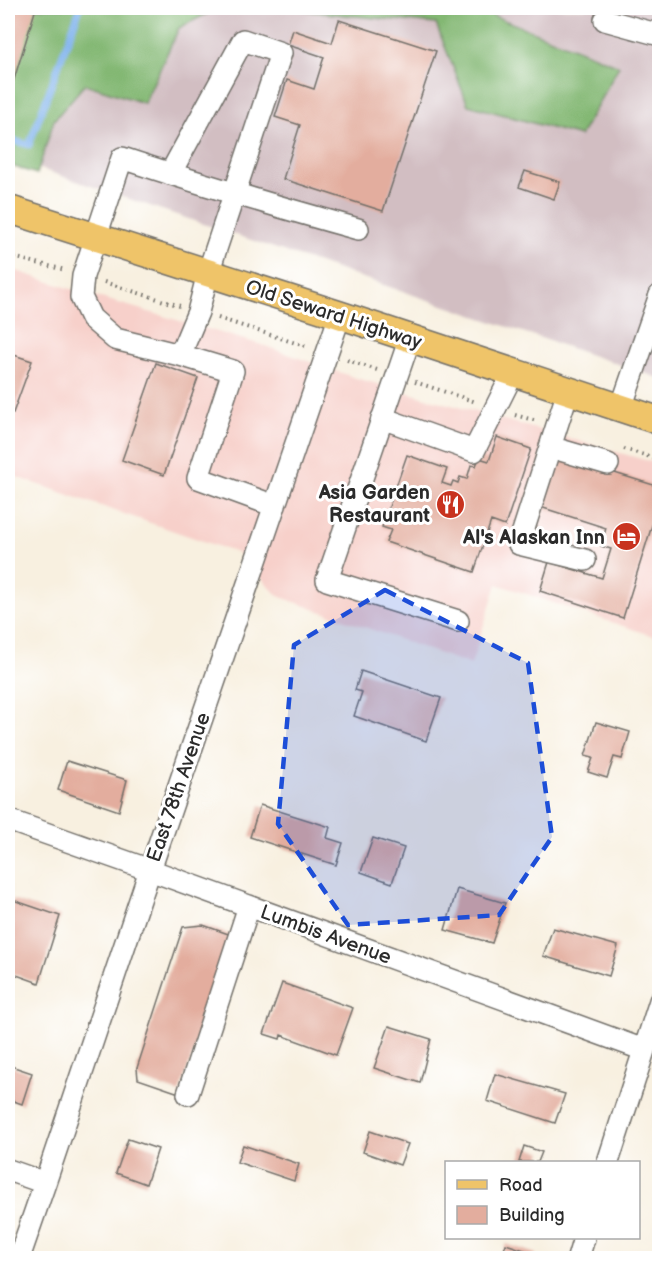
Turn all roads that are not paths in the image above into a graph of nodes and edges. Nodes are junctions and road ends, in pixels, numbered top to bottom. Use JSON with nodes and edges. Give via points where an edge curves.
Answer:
{"nodes":[{"id":1,"x":604,"y":20,"type":"dead end"},
{"id":2,"x":660,"y":35,"type":"edge"},
{"id":3,"x":170,"y":174,"type":"junction"},
{"id":4,"x":234,"y":194,"type":"junction"},
{"id":5,"x":8,"y":209,"type":"edge"},
{"id":6,"x":358,"y":229,"type":"dead end"},
{"id":7,"x":97,"y":237,"type":"junction"},
{"id":8,"x":208,"y":273,"type":"junction"},
{"id":9,"x":660,"y":295,"type":"edge"},
{"id":10,"x":340,"y":315,"type":"junction"},
{"id":11,"x":654,"y":330,"type":"edge"},
{"id":12,"x":410,"y":338,"type":"junction"},
{"id":13,"x":180,"y":355,"type":"junction"},
{"id":14,"x":513,"y":373,"type":"junction"},
{"id":15,"x":568,"y":391,"type":"junction"},
{"id":16,"x":621,"y":408,"type":"junction"},
{"id":17,"x":382,"y":418,"type":"junction"},
{"id":18,"x":660,"y":421,"type":"edge"},
{"id":19,"x":550,"y":447,"type":"junction"},
{"id":20,"x":608,"y":464,"type":"dead end"},
{"id":21,"x":274,"y":506,"type":"junction"},
{"id":22,"x":585,"y":560,"type":"dead end"},
{"id":23,"x":458,"y":621,"type":"dead end"},
{"id":24,"x":8,"y":820,"type":"edge"},
{"id":25,"x":150,"y":870,"type":"junction"},
{"id":26,"x":249,"y":906,"type":"junction"},
{"id":27,"x":660,"y":1001,"type":"edge"},
{"id":28,"x":644,"y":1050,"type":"junction"},
{"id":29,"x":188,"y":1094,"type":"dead end"},
{"id":30,"x":608,"y":1161,"type":"edge"},
{"id":31,"x":8,"y":1170,"type":"edge"},
{"id":32,"x":45,"y":1184,"type":"junction"},
{"id":33,"x":584,"y":1239,"type":"edge"},
{"id":34,"x":19,"y":1258,"type":"edge"},
{"id":35,"x":578,"y":1258,"type":"edge"}],
"edges":[{"from":1,"to":2,"type":"street"},
{"from":3,"to":4,"type":"street"},
{"from":3,"to":4,"type":"street","via":[[243,40],[281,53]]},
{"from":3,"to":7,"type":"street","via":[[122,158]]},
{"from":4,"to":6,"type":"street"},
{"from":4,"to":8,"type":"street"},
{"from":5,"to":7,"type":"main road","name":"Old Seward Highway"},
{"from":7,"to":8,"type":"main road","name":"Old Seward Highway"},
{"from":7,"to":13,"type":"street","via":[[83,276],[81,297],[91,318],[115,339]]},
{"from":8,"to":10,"type":"main road","name":"Old Seward Highway"},
{"from":8,"to":13,"type":"street","via":[[198,312]]},
{"from":9,"to":11,"type":"street"},
{"from":10,"to":12,"type":"main road","name":"Old Seward Highway"},
{"from":10,"to":21,"type":"street","name":"East 78th Avenue"},
{"from":11,"to":16,"type":"street"},
{"from":12,"to":14,"type":"main road","name":"Old Seward Highway"},
{"from":12,"to":17,"type":"street"},
{"from":13,"to":21,"type":"street","via":[[233,371],[198,478]]},
{"from":14,"to":15,"type":"main road","name":"Old Seward Highway"},
{"from":14,"to":17,"type":"street","via":[[474,451]]},
{"from":15,"to":16,"type":"main road","name":"Old Seward Highway"},
{"from":15,"to":19,"type":"street"},
{"from":16,"to":18,"type":"main road","name":"Old Seward Highway"},
{"from":17,"to":23,"type":"street","via":[[327,580]]},
{"from":19,"to":20,"type":"street"},
{"from":19,"to":22,"type":"street","via":[[519,544]]},
{"from":21,"to":25,"type":"street","name":"East 78th Avenue"},
{"from":24,"to":25,"type":"street","name":"Lumbis Avenue"},
{"from":25,"to":26,"type":"street","name":"Lumbis Avenue"},
{"from":25,"to":32,"type":"street","name":"East 78th Avenue"},
{"from":26,"to":28,"type":"street","name":"Lumbis Avenue"},
{"from":26,"to":29,"type":"street"},
{"from":27,"to":28,"type":"street"},
{"from":28,"to":30,"type":"street"},
{"from":31,"to":32,"type":"street"},
{"from":32,"to":34,"type":"street","name":"East 78th Avenue"},
{"from":33,"to":35,"type":"street"}]}
